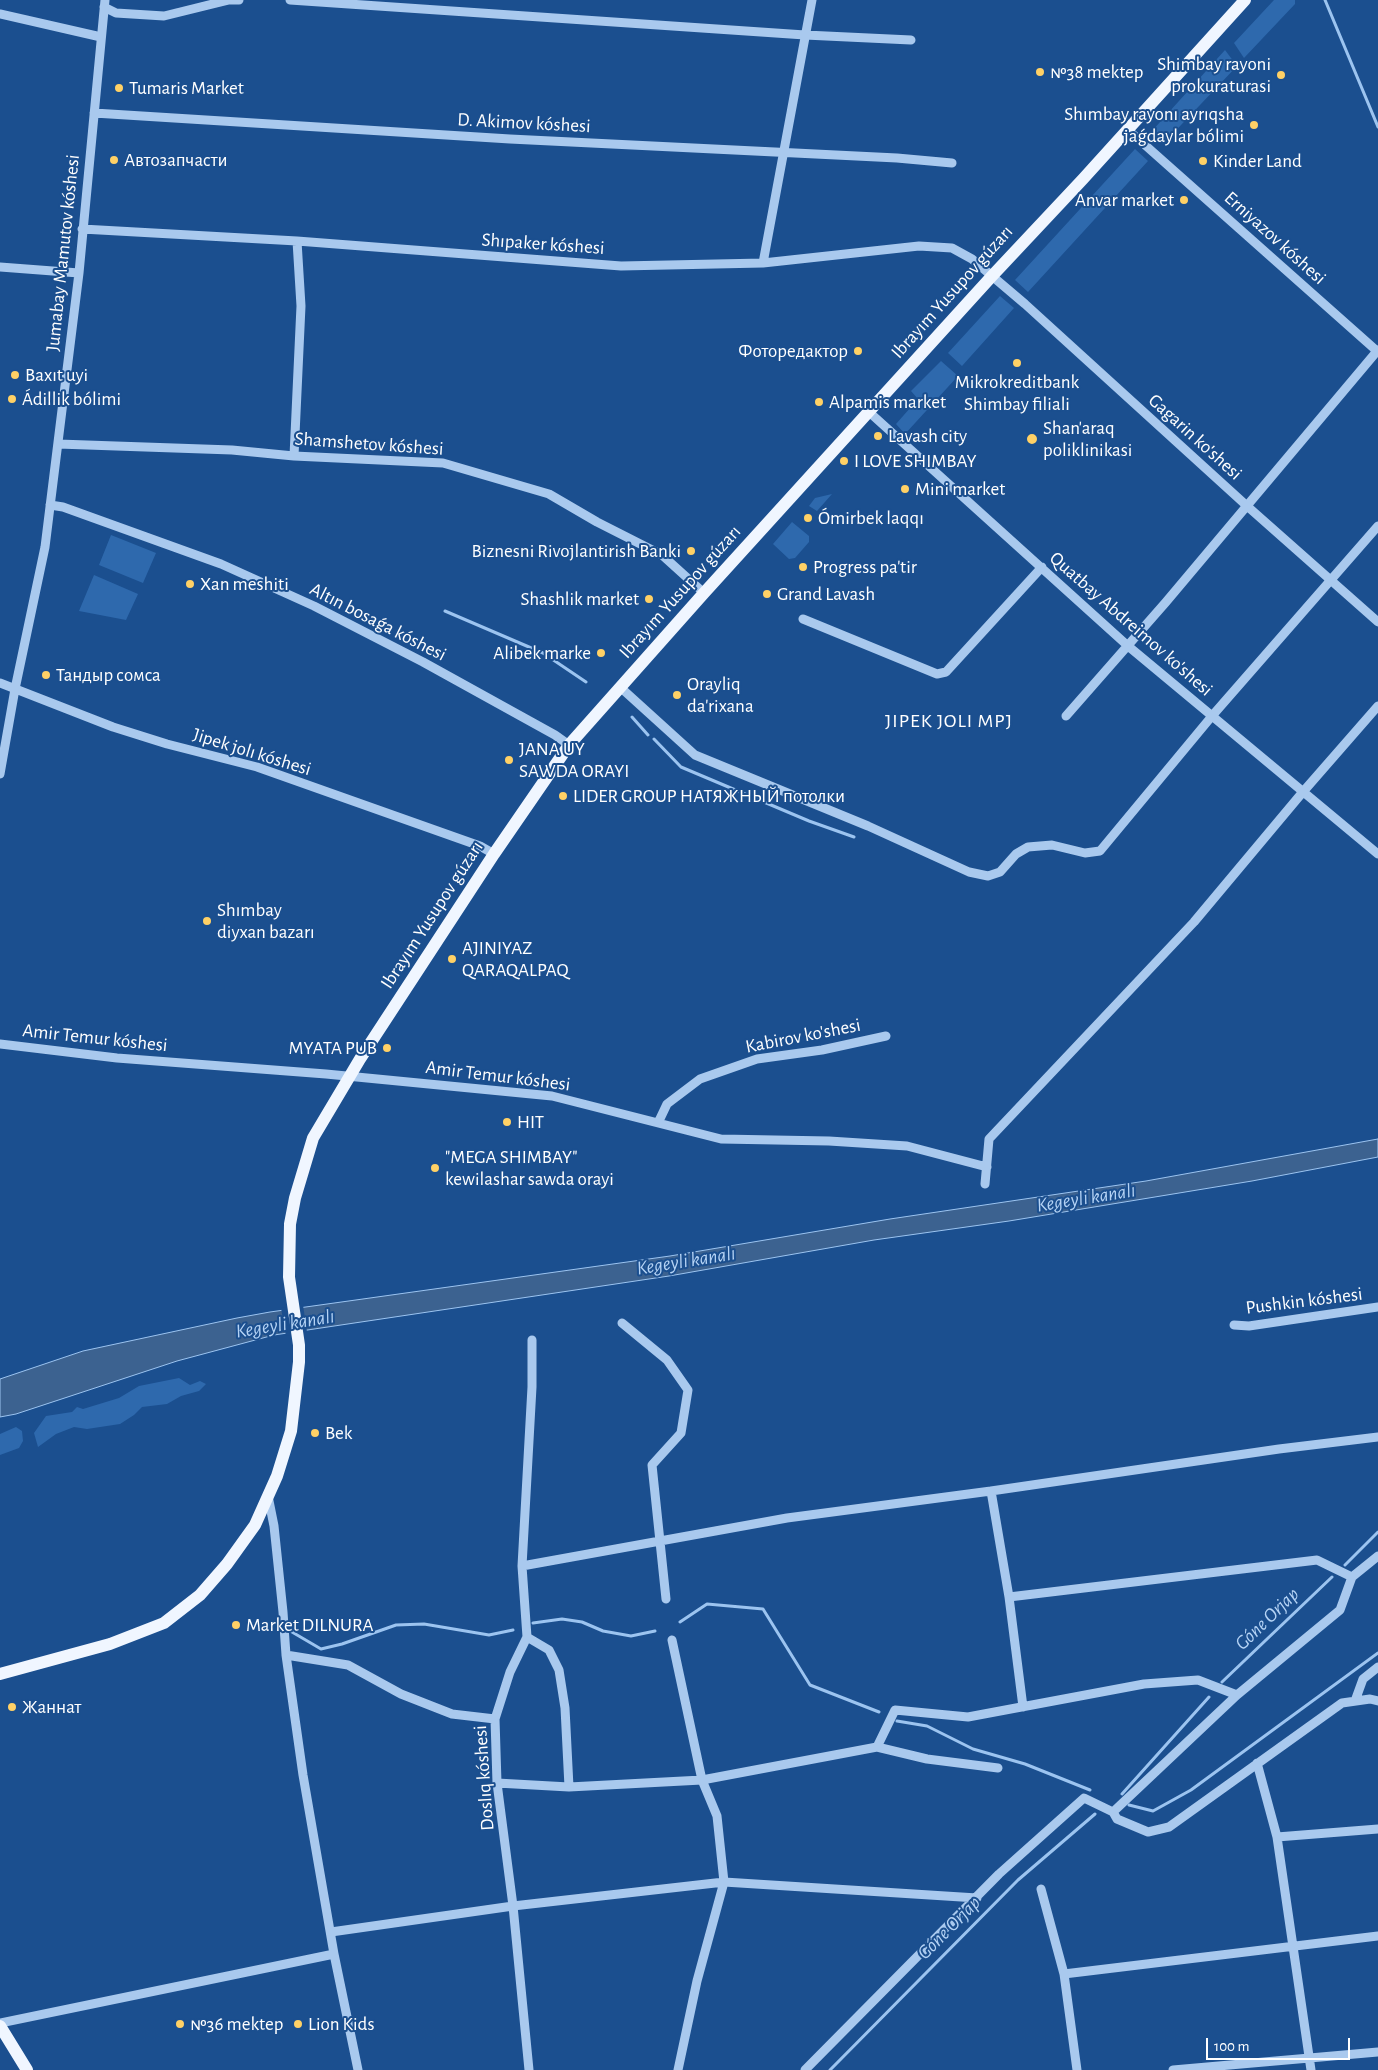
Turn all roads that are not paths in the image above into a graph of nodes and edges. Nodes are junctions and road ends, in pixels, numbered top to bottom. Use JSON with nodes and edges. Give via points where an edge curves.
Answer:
{"nodes":[{"id":1,"x":239,"y":0,"type":"edge"},
{"id":2,"x":290,"y":0,"type":"edge"},
{"id":3,"x":812,"y":0,"type":"edge"},
{"id":4,"x":1245,"y":0,"type":"edge"},
{"id":5,"x":105,"y":4,"type":"edge"},
{"id":6,"x":0,"y":14,"type":"edge"},
{"id":7,"x":805,"y":35,"type":"junction"},
{"id":8,"x":101,"y":37,"type":"junction"},
{"id":9,"x":912,"y":40,"type":"dead end"},
{"id":10,"x":94,"y":113,"type":"junction"},
{"id":11,"x":1127,"y":129,"type":"junction"},
{"id":12,"x":784,"y":152,"type":"junction"},
{"id":13,"x":952,"y":163,"type":"dead end"},
{"id":14,"x":82,"y":229,"type":"junction"},
{"id":15,"x":297,"y":241,"type":"junction"},
{"id":16,"x":763,"y":263,"type":"junction"},
{"id":17,"x":0,"y":267,"type":"edge"},
{"id":18,"x":79,"y":273,"type":"junction"},
{"id":19,"x":992,"y":276,"type":"junction"},
{"id":20,"x":1378,"y":351,"type":"edge"},
{"id":21,"x":869,"y":412,"type":"junction"},
{"id":22,"x":58,"y":444,"type":"junction"},
{"id":23,"x":294,"y":456,"type":"junction"},
{"id":24,"x":50,"y":505,"type":"junction"},
{"id":25,"x":1247,"y":506,"type":"junction"},
{"id":26,"x":1378,"y":526,"type":"edge"},
{"id":27,"x":1042,"y":567,"type":"junction"},
{"id":28,"x":1330,"y":580,"type":"junction"},
{"id":29,"x":704,"y":593,"type":"junction"},
{"id":30,"x":803,"y":619,"type":"dead end"},
{"id":31,"x":1378,"y":622,"type":"edge"},
{"id":32,"x":1128,"y":646,"type":"junction"},
{"id":33,"x":0,"y":683,"type":"edge"},
{"id":34,"x":620,"y":687,"type":"junction"},
{"id":35,"x":15,"y":689,"type":"junction"},
{"id":36,"x":1378,"y":706,"type":"edge"},
{"id":37,"x":1066,"y":716,"type":"dead end"},
{"id":38,"x":1212,"y":716,"type":"junction"},
{"id":39,"x":570,"y":745,"type":"junction"},
{"id":40,"x":0,"y":774,"type":"edge"},
{"id":41,"x":1302,"y":793,"type":"junction"},
{"id":42,"x":494,"y":854,"type":"junction"},
{"id":43,"x":1378,"y":854,"type":"edge"},
{"id":44,"x":886,"y":1036,"type":"dead end"},
{"id":45,"x":0,"y":1044,"type":"edge"},
{"id":46,"x":349,"y":1076,"type":"junction"},
{"id":47,"x":658,"y":1123,"type":"junction"},
{"id":48,"x":987,"y":1167,"type":"junction"},
{"id":49,"x":985,"y":1184,"type":"dead end"},
{"id":50,"x":1378,"y":1307,"type":"edge"},
{"id":51,"x":622,"y":1323,"type":"dead end"},
{"id":52,"x":1234,"y":1325,"type":"dead end"},
{"id":53,"x":532,"y":1340,"type":"dead end"},
{"id":54,"x":1378,"y":1437,"type":"edge"},
{"id":55,"x":991,"y":1491,"type":"junction"},
{"id":56,"x":268,"y":1496,"type":"junction"},
{"id":57,"x":659,"y":1540,"type":"junction"},
{"id":58,"x":1378,"y":1556,"type":"edge"},
{"id":59,"x":522,"y":1566,"type":"junction"},
{"id":60,"x":1352,"y":1577,"type":"junction"},
{"id":61,"x":1009,"y":1596,"type":"junction"},
{"id":62,"x":666,"y":1599,"type":"dead end"},
{"id":63,"x":527,"y":1637,"type":"junction"},
{"id":64,"x":672,"y":1640,"type":"dead end"},
{"id":65,"x":286,"y":1655,"type":"junction"},
{"id":66,"x":1378,"y":1667,"type":"edge"},
{"id":67,"x":0,"y":1674,"type":"edge"},
{"id":68,"x":1237,"y":1695,"type":"junction"},
{"id":69,"x":1378,"y":1700,"type":"edge"},
{"id":70,"x":1355,"y":1701,"type":"junction"},
{"id":71,"x":1023,"y":1707,"type":"junction"},
{"id":72,"x":495,"y":1719,"type":"junction"},
{"id":73,"x":877,"y":1748,"type":"junction"},
{"id":74,"x":1257,"y":1763,"type":"junction"},
{"id":75,"x":998,"y":1768,"type":"dead end"},
{"id":76,"x":702,"y":1780,"type":"junction"},
{"id":77,"x":497,"y":1783,"type":"junction"},
{"id":78,"x":569,"y":1787,"type":"junction"},
{"id":79,"x":1113,"y":1812,"type":"junction"},
{"id":80,"x":1378,"y":1830,"type":"edge"},
{"id":81,"x":1277,"y":1836,"type":"junction"},
{"id":82,"x":724,"y":1882,"type":"junction"},
{"id":83,"x":1041,"y":1889,"type":"dead end"},
{"id":84,"x":977,"y":1898,"type":"junction"},
{"id":85,"x":513,"y":1906,"type":"junction"},
{"id":86,"x":331,"y":1932,"type":"junction"},
{"id":87,"x":1378,"y":1936,"type":"edge"},
{"id":88,"x":1293,"y":1945,"type":"junction"},
{"id":89,"x":334,"y":1954,"type":"junction"},
{"id":90,"x":1064,"y":1974,"type":"junction"},
{"id":91,"x":0,"y":2024,"type":"edge"},
{"id":92,"x":1378,"y":2052,"type":"edge"},
{"id":93,"x":1309,"y":2057,"type":"junction"},
{"id":94,"x":1194,"y":2069,"type":"edge"},
{"id":95,"x":27,"y":2070,"type":"edge"},
{"id":96,"x":358,"y":2070,"type":"edge"},
{"id":97,"x":529,"y":2070,"type":"edge"},
{"id":98,"x":678,"y":2070,"type":"edge"},
{"id":99,"x":805,"y":2070,"type":"edge"},
{"id":100,"x":1077,"y":2070,"type":"edge"},
{"id":101,"x":1173,"y":2070,"type":"edge"},
{"id":102,"x":1311,"y":2070,"type":"edge"}],
"edges":[{"from":1,"to":5,"type":"street","via":[[164,16],[116,13]]},
{"from":2,"to":7,"type":"street"},
{"from":3,"to":7,"type":"street"},
{"from":4,"to":11,"type":"main road","name":"Ibrayım Yusupov gúzarı"},
{"from":5,"to":8,"type":"street","name":"Jumabay Mamutov kóshesi"},
{"from":6,"to":8,"type":"street"},
{"from":7,"to":9,"type":"street"},
{"from":7,"to":12,"type":"street"},
{"from":8,"to":10,"type":"street","name":"Jumabay Mamutov kóshesi"},
{"from":10,"to":12,"type":"street","name":"D. Akimov kóshesi"},
{"from":10,"to":14,"type":"street","name":"Jumabay Mamutov kóshesi"},
{"from":11,"to":19,"type":"main road","name":"Ibrayım Yusupov gúzarı"},
{"from":11,"to":20,"type":"street","name":"Erniyazov kóshesi"},
{"from":12,"to":13,"type":"street","name":"D. Akimov kóshesi"},
{"from":12,"to":16,"type":"street"},
{"from":14,"to":15,"type":"street","name":"Shıpaker kóshesi"},
{"from":14,"to":18,"type":"street","name":"Jumabay Mamutov kóshesi"},
{"from":15,"to":16,"type":"street","name":"Shıpaker kóshesi","via":[[621,266]]},
{"from":15,"to":23,"type":"street","via":[[301,306]]},
{"from":16,"to":19,"type":"street","name":"Shıpaker kóshesi","via":[[919,246],[944,247],[972,259]]},
{"from":17,"to":18,"type":"street"},
{"from":18,"to":22,"type":"street","name":"Jumabay Mamutov kóshesi"},
{"from":19,"to":21,"type":"main road","name":"Ibrayım Yusupov gúzarı"},
{"from":19,"to":25,"type":"street","name":"Gagarin ko'shesi"},
{"from":20,"to":25,"type":"street"},
{"from":21,"to":27,"type":"street","name":"Quatbay Abdreimov ko'shesi"},
{"from":21,"to":29,"type":"main road","name":"Ibrayım Yusupov gúzarı"},
{"from":22,"to":23,"type":"street","name":"Shamshetov kóshesi","via":[[232,450]]},
{"from":22,"to":24,"type":"street","name":"Jumabay Mamutov kóshesi"},
{"from":23,"to":29,"type":"street","name":"Shamshetov kóshesi","via":[[443,463],[549,494],[662,555]]},
{"from":24,"to":35,"type":"street","name":"Jumabay Mamutov kóshesi","via":[[45,547]]},
{"from":24,"to":39,"type":"street","name":"Altın bosaǵa kóshesi","via":[[221,564],[314,606],[423,662]]},
{"from":25,"to":28,"type":"street","name":"Gagarin ko'shesi"},
{"from":25,"to":32,"type":"street"},
{"from":26,"to":28,"type":"street"},
{"from":27,"to":30,"type":"street","via":[[942,673],[937,674]]},
{"from":27,"to":32,"type":"street","name":"Quatbay Abdreimov ko'shesi"},
{"from":28,"to":31,"type":"street","name":"Gagarin ko'shesi"},
{"from":28,"to":38,"type":"street"},
{"from":29,"to":34,"type":"main road","name":"Ibrayım Yusupov gúzarı"},
{"from":32,"to":37,"type":"street"},
{"from":32,"to":38,"type":"street","name":"Quatbay Abdreimov ko'shesi"},
{"from":33,"to":35,"type":"street","name":"Jipek jolı kóshesi"},
{"from":34,"to":38,"type":"street","via":[[695,755],[868,826],[969,872],[988,876],[1000,872],[1016,854],[1028,847],[1052,846],[1084,853],[1100,851]]},
{"from":34,"to":39,"type":"main road","name":"Ibrayım Yusupov gúzarı"},
{"from":35,"to":40,"type":"street","name":"Jumabay Mamutov kóshesi"},
{"from":35,"to":42,"type":"street","name":"Jipek jolı kóshesi","via":[[113,727],[257,767],[480,846]]},
{"from":36,"to":41,"type":"street"},
{"from":38,"to":41,"type":"street","name":"Quatbay Abdreimov ko'shesi"},
{"from":39,"to":42,"type":"main road","name":"Ibrayım Yusupov gúzarı"},
{"from":41,"to":43,"type":"street","name":"Quatbay Abdreimov ko'shesi"},
{"from":41,"to":48,"type":"street","via":[[1188,929],[989,1139]]},
{"from":42,"to":46,"type":"main road","name":"Ibrayım Yusupov gúzarı"},
{"from":44,"to":47,"type":"street","name":"Kabirov ko'shesi","via":[[822,1050],[757,1059],[700,1079],[667,1104]]},
{"from":45,"to":46,"type":"street","name":"Amir Temur kóshesi","via":[[117,1058]]},
{"from":46,"to":47,"type":"street","name":"Amir Temur kóshesi","via":[[552,1096]]},
{"from":46,"to":56,"type":"main road","name":"Ibrayım Yusupov gúzarı","via":[[313,1138],[295,1198],[290,1224],[291,1296],[299,1345],[298,1371],[291,1432]]},
{"from":47,"to":48,"type":"street","name":"Amir Temur kóshesi","via":[[721,1139],[907,1146]]},
{"from":48,"to":49,"type":"street"},
{"from":50,"to":52,"type":"street","name":"Pushkin kóshesi","via":[[1248,1326]]},
{"from":51,"to":57,"type":"street","via":[[667,1360],[688,1390],[681,1433],[652,1465]]},
{"from":53,"to":59,"type":"street","name":"Doslıq kóshesi"},
{"from":54,"to":55,"type":"street"},
{"from":55,"to":57,"type":"street","via":[[787,1518]]},
{"from":55,"to":61,"type":"street"},
{"from":56,"to":65,"type":"street"},
{"from":56,"to":67,"type":"main road","name":"Ibrayım Yusupov gúzarı","via":[[255,1525],[227,1564],[200,1595],[164,1623],[110,1644]]},
{"from":57,"to":59,"type":"street"},
{"from":57,"to":62,"type":"street"},
{"from":58,"to":60,"type":"street"},
{"from":59,"to":63,"type":"street","name":"Doslıq kóshesi"},
{"from":60,"to":61,"type":"street","via":[[1318,1560]]},
{"from":60,"to":68,"type":"street","via":[[1340,1610]]},
{"from":61,"to":71,"type":"street"},
{"from":63,"to":72,"type":"street","name":"Doslıq kóshesi","via":[[510,1672]]},
{"from":63,"to":78,"type":"street","via":[[549,1650],[559,1670],[566,1708]]},
{"from":64,"to":76,"type":"street"},
{"from":65,"to":72,"type":"street","via":[[348,1665],[401,1694],[452,1714]]},
{"from":65,"to":86,"type":"street"},
{"from":66,"to":70,"type":"street","via":[[1363,1679]]},
{"from":68,"to":71,"type":"street","via":[[1198,1680],[1144,1684]]},
{"from":68,"to":79,"type":"street"},
{"from":69,"to":70,"type":"street"},
{"from":70,"to":74,"type":"street","via":[[1342,1703]]},
{"from":71,"to":73,"type":"street","via":[[968,1717],[895,1710]]},
{"from":72,"to":77,"type":"street","name":"Doslıq kóshesi"},
{"from":73,"to":75,"type":"street"},
{"from":73,"to":76,"type":"street"},
{"from":74,"to":79,"type":"street","via":[[1169,1827],[1148,1832],[1117,1820]]},
{"from":74,"to":81,"type":"street"},
{"from":76,"to":78,"type":"street"},
{"from":76,"to":82,"type":"street","via":[[717,1816]]},
{"from":77,"to":78,"type":"street"},
{"from":77,"to":85,"type":"street","name":"Doslıq kóshesi"},
{"from":79,"to":84,"type":"street","via":[[1084,1798],[999,1874]]},
{"from":80,"to":81,"type":"street"},
{"from":81,"to":88,"type":"street"},
{"from":82,"to":84,"type":"street"},
{"from":82,"to":85,"type":"street"},
{"from":82,"to":98,"type":"street","via":[[696,1981]]},
{"from":83,"to":90,"type":"street"},
{"from":84,"to":99,"type":"street"},
{"from":85,"to":86,"type":"street"},
{"from":85,"to":97,"type":"street","name":"Doslıq kóshesi"},
{"from":86,"to":89,"type":"street"},
{"from":87,"to":88,"type":"street"},
{"from":88,"to":90,"type":"street"},
{"from":88,"to":93,"type":"street"},
{"from":89,"to":91,"type":"street"},
{"from":89,"to":96,"type":"street"},
{"from":90,"to":100,"type":"street"},
{"from":91,"to":95,"type":"main road"},
{"from":92,"to":93,"type":"street"},
{"from":93,"to":94,"type":"street"},
{"from":93,"to":102,"type":"street"},
{"from":94,"to":101,"type":"street"}]}
